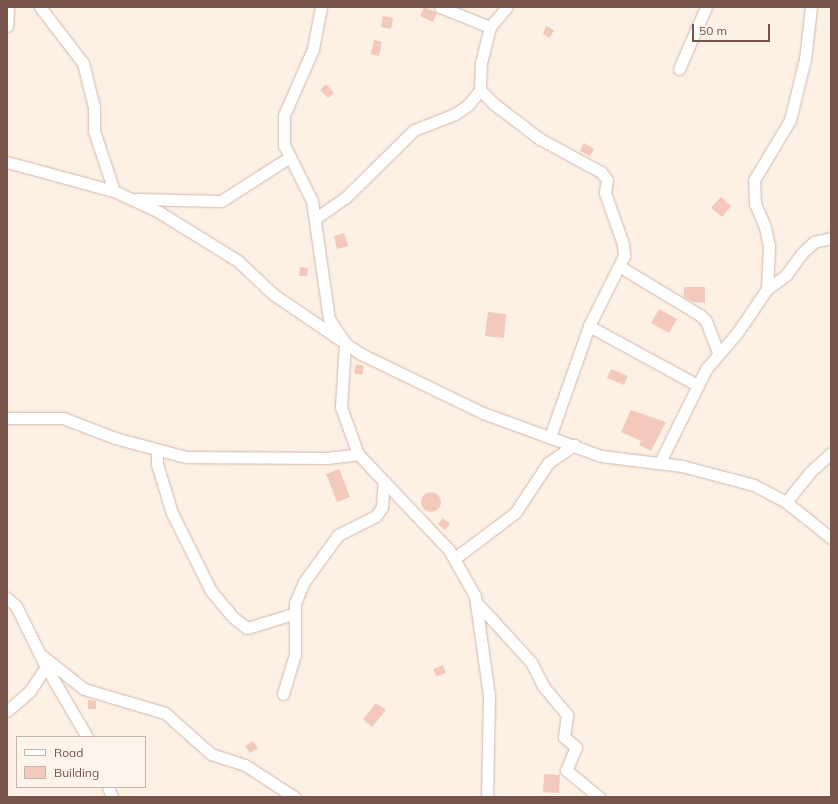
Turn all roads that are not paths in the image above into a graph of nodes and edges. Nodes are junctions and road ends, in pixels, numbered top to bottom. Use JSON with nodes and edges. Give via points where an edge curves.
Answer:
{"nodes":[{"id":1,"x":8,"y":7,"type":"edge"},
{"id":2,"x":40,"y":7,"type":"edge"},
{"id":3,"x":320,"y":7,"type":"edge"},
{"id":4,"x":440,"y":7,"type":"edge"},
{"id":5,"x":507,"y":7,"type":"edge"},
{"id":6,"x":706,"y":7,"type":"edge"},
{"id":7,"x":811,"y":7,"type":"edge"},
{"id":8,"x":7,"y":26,"type":"edge"},
{"id":9,"x":490,"y":27,"type":"junction"},
{"id":10,"x":679,"y":69,"type":"dead end"},
{"id":11,"x":480,"y":90,"type":"junction"},
{"id":12,"x":290,"y":157,"type":"junction"},
{"id":13,"x":7,"y":162,"type":"edge"},
{"id":14,"x":114,"y":191,"type":"junction"},
{"id":15,"x":134,"y":199,"type":"junction"},
{"id":16,"x":316,"y":218,"type":"junction"},
{"id":17,"x":831,"y":238,"type":"edge"},
{"id":18,"x":619,"y":266,"type":"junction"},
{"id":19,"x":767,"y":289,"type":"junction"},
{"id":20,"x":589,"y":326,"type":"junction"},
{"id":21,"x":345,"y":343,"type":"junction"},
{"id":22,"x":718,"y":353,"type":"junction"},
{"id":23,"x":697,"y":385,"type":"junction"},
{"id":24,"x":7,"y":418,"type":"edge"},
{"id":25,"x":550,"y":437,"type":"junction"},
{"id":26,"x":574,"y":445,"type":"junction"},
{"id":27,"x":157,"y":450,"type":"junction"},
{"id":28,"x":831,"y":453,"type":"edge"},
{"id":29,"x":358,"y":454,"type":"junction"},
{"id":30,"x":660,"y":462,"type":"junction"},
{"id":31,"x":384,"y":481,"type":"junction"},
{"id":32,"x":786,"y":502,"type":"junction"},
{"id":33,"x":831,"y":538,"type":"edge"},
{"id":34,"x":455,"y":558,"type":"junction"},
{"id":35,"x":7,"y":598,"type":"edge"},
{"id":36,"x":476,"y":602,"type":"junction"},
{"id":37,"x":293,"y":614,"type":"junction"},
{"id":38,"x":40,"y":654,"type":"junction"},
{"id":39,"x":46,"y":667,"type":"junction"},
{"id":40,"x":283,"y":694,"type":"dead end"},
{"id":41,"x":7,"y":711,"type":"edge"},
{"id":42,"x":86,"y":736,"type":"edge"},
{"id":43,"x":294,"y":797,"type":"edge"},
{"id":44,"x":487,"y":797,"type":"edge"},
{"id":45,"x":599,"y":797,"type":"edge"}],
"edges":[{"from":1,"to":8,"type":"street"},
{"from":2,"to":14,"type":"street","via":[[83,63],[94,107],[94,131]]},
{"from":3,"to":12,"type":"street","via":[[313,49],[284,115],[283,139]]},
{"from":4,"to":9,"type":"street"},
{"from":5,"to":9,"type":"street"},
{"from":6,"to":10,"type":"street"},
{"from":7,"to":19,"type":"street","via":[[805,60],[790,120],[754,180],[755,204],[765,227],[769,246]]},
{"from":9,"to":11,"type":"street","via":[[481,63]]},
{"from":11,"to":16,"type":"street","via":[[455,114],[414,130],[344,198]]},
{"from":11,"to":18,"type":"street","via":[[540,139],[601,172],[607,180],[605,193],[623,244],[624,256]]},
{"from":12,"to":15,"type":"street","via":[[221,201]]},
{"from":12,"to":16,"type":"street","via":[[312,201]]},
{"from":13,"to":14,"type":"street"},
{"from":14,"to":15,"type":"street"},
{"from":15,"to":21,"type":"street","via":[[238,261],[273,294]]},
{"from":16,"to":21,"type":"street","via":[[329,319]]},
{"from":17,"to":19,"type":"street","via":[[814,242],[801,254],[786,275]]},
{"from":18,"to":20,"type":"street"},
{"from":18,"to":22,"type":"street","via":[[700,315],[706,321]]},
{"from":19,"to":22,"type":"street","via":[[737,333]]},
{"from":20,"to":23,"type":"street"},
{"from":20,"to":25,"type":"street"},
{"from":21,"to":25,"type":"street","via":[[387,368],[483,413]]},
{"from":21,"to":29,"type":"street","via":[[341,407]]},
{"from":22,"to":23,"type":"street"},
{"from":23,"to":30,"type":"street"},
{"from":24,"to":27,"type":"street","via":[[63,418]]},
{"from":25,"to":26,"type":"street"},
{"from":26,"to":30,"type":"street","via":[[601,456]]},
{"from":26,"to":34,"type":"street","via":[[548,463],[515,512]]},
{"from":27,"to":29,"type":"street","via":[[186,457],[239,459],[327,458]]},
{"from":27,"to":37,"type":"street","via":[[157,464],[172,513],[211,591],[234,618],[248,628]]},
{"from":28,"to":32,"type":"street","via":[[810,472]]},
{"from":29,"to":31,"type":"street"},
{"from":30,"to":32,"type":"street","via":[[743,481]]},
{"from":31,"to":34,"type":"street"},
{"from":31,"to":37,"type":"street","via":[[382,507],[376,516],[338,535],[304,582]]},
{"from":32,"to":33,"type":"street"},
{"from":34,"to":36,"type":"street"},
{"from":35,"to":38,"type":"street","via":[[16,606]]},
{"from":36,"to":44,"type":"street","via":[[489,695]]},
{"from":36,"to":45,"type":"street","via":[[531,662],[543,686],[567,715],[564,738],[576,747],[566,770]]},
{"from":37,"to":40,"type":"street","via":[[295,654]]},
{"from":38,"to":39,"type":"street"},
{"from":38,"to":43,"type":"street","via":[[84,690],[165,712],[211,754],[245,765]]},
{"from":39,"to":41,"type":"street","via":[[30,691]]},
{"from":39,"to":42,"type":"street"}]}
